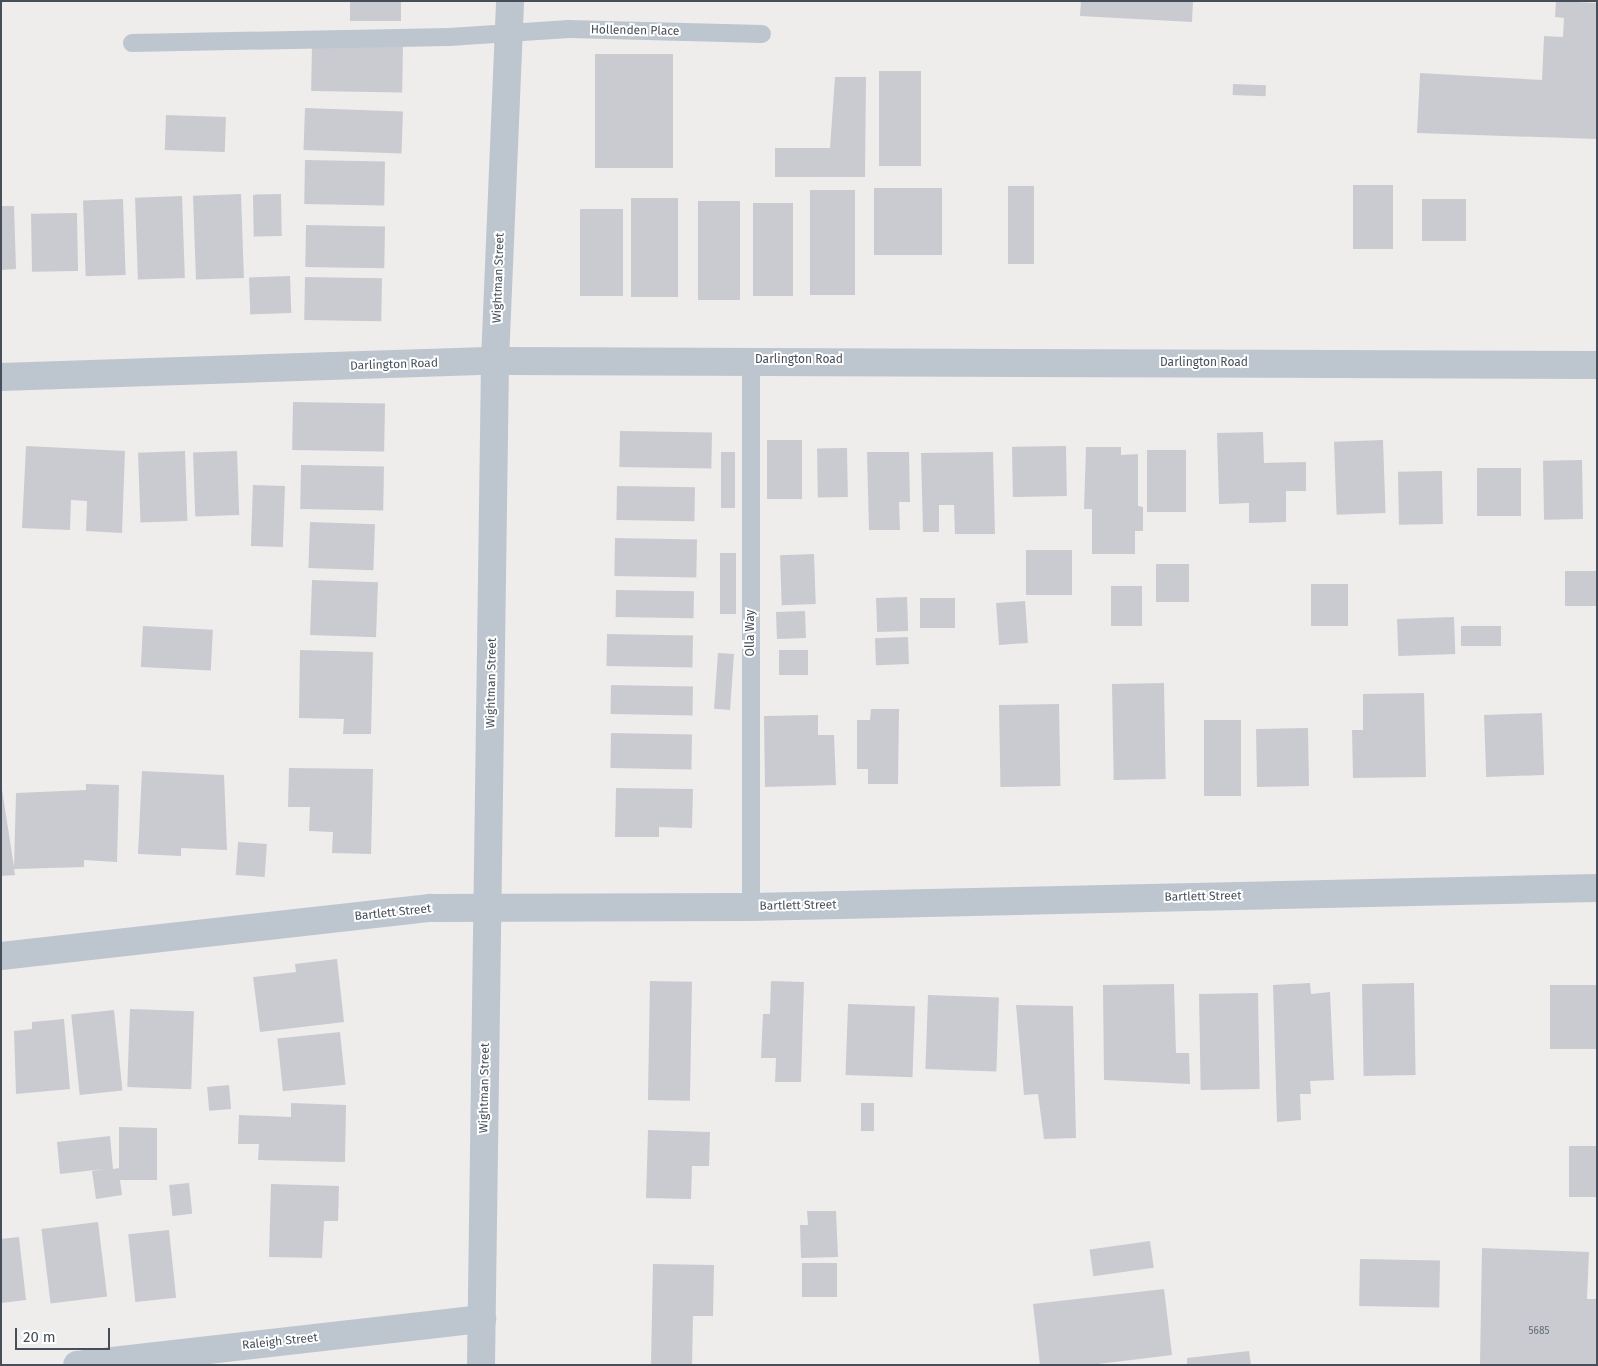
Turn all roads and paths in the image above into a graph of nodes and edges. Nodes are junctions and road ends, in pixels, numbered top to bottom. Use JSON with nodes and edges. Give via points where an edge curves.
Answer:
{"nodes":[{"id":1,"x":510,"y":1,"type":"edge"},
{"id":2,"x":508,"y":32,"type":"junction"},
{"id":3,"x":762,"y":34,"type":"dead end"},
{"id":4,"x":132,"y":43,"type":"dead end"},
{"id":5,"x":751,"y":360,"type":"junction"},
{"id":6,"x":495,"y":361,"type":"junction"},
{"id":7,"x":1597,"y":365,"type":"edge"},
{"id":8,"x":1,"y":377,"type":"edge"},
{"id":9,"x":1597,"y":888,"type":"edge"},
{"id":10,"x":489,"y":906,"type":"junction"},
{"id":11,"x":751,"y":907,"type":"junction"},
{"id":12,"x":1,"y":956,"type":"edge"},
{"id":13,"x":482,"y":1319,"type":"junction"},
{"id":14,"x":77,"y":1365,"type":"edge"},
{"id":15,"x":481,"y":1365,"type":"edge"}],
"edges":[{"from":1,"to":2,"type":"street","name":"Wightman Street"},
{"from":2,"to":3,"type":"lane","name":"Hollenden Place"},
{"from":2,"to":4,"type":"lane","name":"Hollenden Place","via":[[449,37]]},
{"from":2,"to":6,"type":"street","name":"Wightman Street"},
{"from":5,"to":6,"type":"street","name":"Darlington Road"},
{"from":5,"to":7,"type":"street","name":"Darlington Road"},
{"from":5,"to":11,"type":"lane","name":"Olla Way"},
{"from":6,"to":8,"type":"street","name":"Darlington Road"},
{"from":6,"to":10,"type":"street","name":"Wightman Street"},
{"from":9,"to":11,"type":"street","name":"Bartlett Street"},
{"from":10,"to":11,"type":"street","name":"Bartlett Street"},
{"from":10,"to":12,"type":"street","name":"Bartlett Street","via":[[430,908]]},
{"from":10,"to":13,"type":"street","name":"Wightman Street"},
{"from":13,"to":14,"type":"street","name":"Raleigh Street"},
{"from":13,"to":15,"type":"street","name":"Wightman Street"}]}
